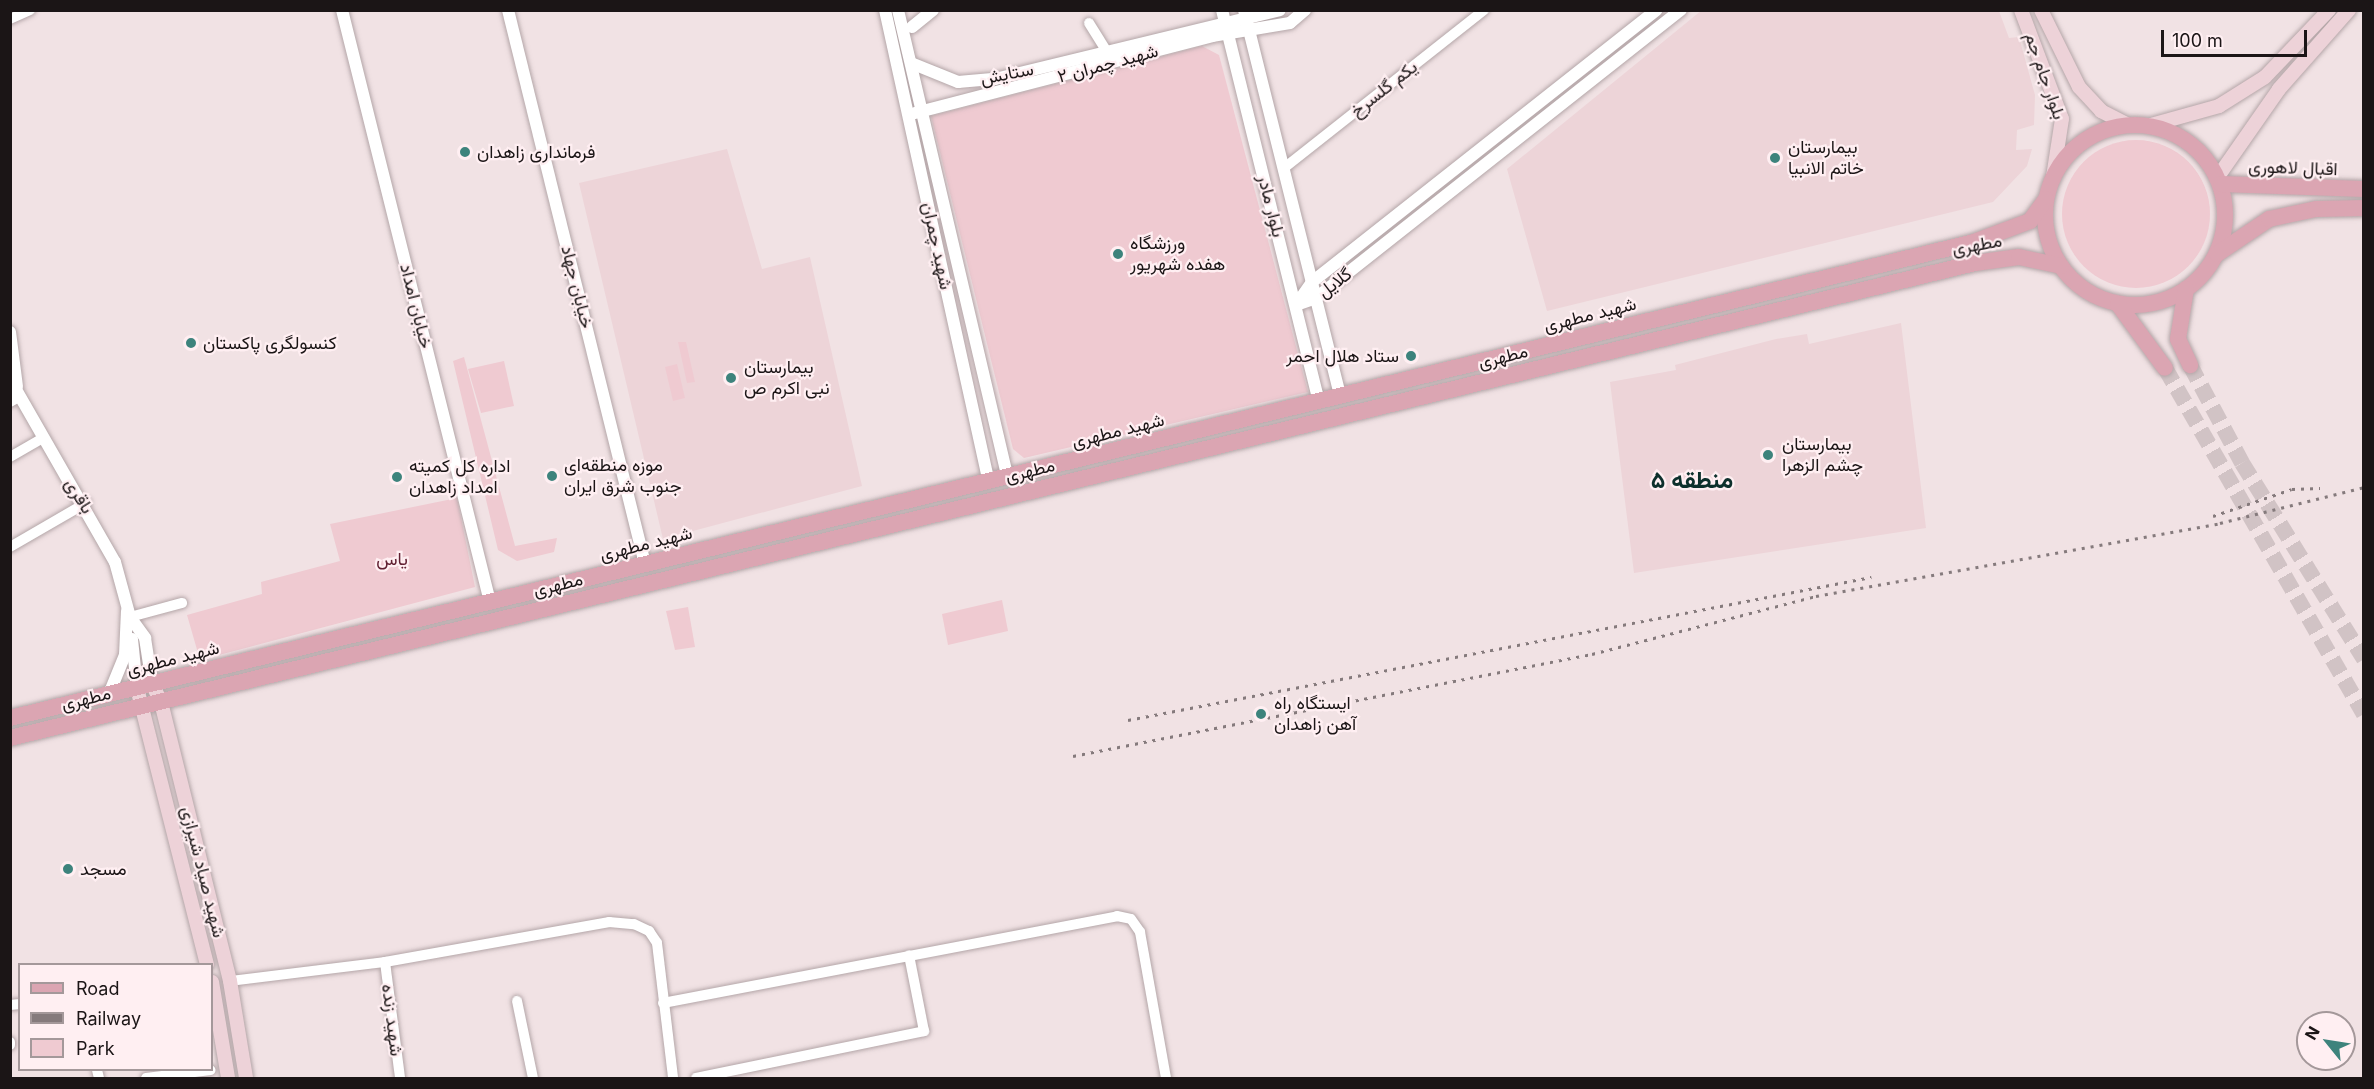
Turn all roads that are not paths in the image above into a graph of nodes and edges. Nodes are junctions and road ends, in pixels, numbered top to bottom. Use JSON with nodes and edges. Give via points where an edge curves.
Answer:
{"nodes":[{"id":1,"x":30,"y":10,"type":"edge"},
{"id":2,"x":342,"y":10,"type":"edge"},
{"id":3,"x":508,"y":10,"type":"edge"},
{"id":4,"x":885,"y":10,"type":"edge"},
{"id":5,"x":898,"y":10,"type":"edge"},
{"id":6,"x":933,"y":10,"type":"edge"},
{"id":7,"x":1280,"y":10,"type":"edge"},
{"id":8,"x":1305,"y":10,"type":"edge"},
{"id":9,"x":1484,"y":10,"type":"edge"},
{"id":10,"x":1681,"y":10,"type":"edge"},
{"id":11,"x":2021,"y":10,"type":"edge"},
{"id":12,"x":2041,"y":10,"type":"edge"},
{"id":13,"x":2329,"y":10,"type":"edge"},
{"id":14,"x":2349,"y":10,"type":"edge"},
{"id":15,"x":1655,"y":11,"type":"edge"},
{"id":16,"x":1245,"y":14,"type":"edge"},
{"id":17,"x":1224,"y":16,"type":"edge"},
{"id":18,"x":10,"y":19,"type":"edge"},
{"id":19,"x":1089,"y":23,"type":"dead end"},
{"id":20,"x":912,"y":27,"type":"dead end"},
{"id":21,"x":1249,"y":30,"type":"junction"},
{"id":22,"x":1228,"y":33,"type":"junction"},
{"id":23,"x":1106,"y":50,"type":"junction"},
{"id":24,"x":911,"y":63,"type":"junction"},
{"id":25,"x":922,"y":112,"type":"junction"},
{"id":26,"x":908,"y":114,"type":"junction"},
{"id":27,"x":2127,"y":124,"type":"junction"},
{"id":28,"x":2151,"y":125,"type":"junction"},
{"id":29,"x":1284,"y":168,"type":"junction"},
{"id":30,"x":2053,"y":177,"type":"junction"},
{"id":31,"x":2219,"y":181,"type":"junction"},
{"id":32,"x":1266,"y":182,"type":"junction"},
{"id":33,"x":2364,"y":189,"type":"edge"},
{"id":34,"x":2046,"y":199,"type":"junction"},
{"id":35,"x":2364,"y":208,"type":"edge"},
{"id":36,"x":2217,"y":254,"type":"junction"},
{"id":37,"x":2061,"y":266,"type":"junction"},
{"id":38,"x":1312,"y":282,"type":"junction"},
{"id":39,"x":2186,"y":289,"type":"junction"},
{"id":40,"x":1316,"y":298,"type":"junction"},
{"id":41,"x":2118,"y":304,"type":"junction"},
{"id":42,"x":1296,"y":305,"type":"junction"},
{"id":43,"x":10,"y":332,"type":"edge"},
{"id":44,"x":2190,"y":365,"type":"tunnel mouth"},
{"id":45,"x":2165,"y":368,"type":"tunnel mouth"},
{"id":46,"x":10,"y":379,"type":"edge"},
{"id":47,"x":1340,"y":396,"type":"junction"},
{"id":48,"x":13,"y":397,"type":"edge"},
{"id":49,"x":1319,"y":401,"type":"junction"},
{"id":50,"x":1334,"y":418,"type":"junction"},
{"id":51,"x":41,"y":439,"type":"junction"},
{"id":52,"x":10,"y":457,"type":"edge"},
{"id":53,"x":1008,"y":478,"type":"junction"},
{"id":54,"x":989,"y":482,"type":"junction"},
{"id":55,"x":86,"y":503,"type":"junction"},
{"id":56,"x":10,"y":547,"type":"edge"},
{"id":57,"x":645,"y":564,"type":"junction"},
{"id":58,"x":182,"y":603,"type":"dead end"},
{"id":59,"x":487,"y":603,"type":"junction"},
{"id":60,"x":128,"y":613,"type":"junction"},
{"id":61,"x":489,"y":622,"type":"junction"},
{"id":62,"x":144,"y":686,"type":"junction"},
{"id":63,"x":109,"y":694,"type":"junction"},
{"id":64,"x":161,"y":702,"type":"junction"},
{"id":65,"x":141,"y":708,"type":"junction"},
{"id":66,"x":10,"y":718,"type":"edge"},
{"id":67,"x":10,"y":738,"type":"edge"},
{"id":68,"x":909,"y":955,"type":"junction"},
{"id":69,"x":385,"y":962,"type":"junction"},
{"id":70,"x":207,"y":963,"type":"edge"},
{"id":71,"x":230,"y":981,"type":"junction"},
{"id":72,"x":213,"y":988,"type":"edge"},
{"id":73,"x":517,"y":1001,"type":"dead end"},
{"id":74,"x":663,"y":1003,"type":"junction"},
{"id":75,"x":203,"y":1071,"type":"edge"},
{"id":76,"x":146,"y":1078,"type":"edge"},
{"id":77,"x":228,"y":1078,"type":"edge"},
{"id":78,"x":246,"y":1078,"type":"edge"},
{"id":79,"x":400,"y":1078,"type":"edge"},
{"id":80,"x":533,"y":1078,"type":"edge"},
{"id":81,"x":673,"y":1078,"type":"edge"},
{"id":82,"x":696,"y":1078,"type":"edge"},
{"id":83,"x":1166,"y":1078,"type":"edge"}],
"edges":[{"from":1,"to":18,"type":"street"},
{"from":2,"to":59,"type":"street","name":"خیابان امداد"},
{"from":3,"to":57,"type":"street","name":"خیابان جهاد"},
{"from":4,"to":26,"type":"street","name":"شهید چمران"},
{"from":5,"to":24,"type":"street","name":"شهید چمران"},
{"from":6,"to":20,"type":"street"},
{"from":7,"to":16,"type":"street","name":"ستایش"},
{"from":8,"to":21,"type":"street","name":"شهید چمران ۲","via":[[1290,23]]},
{"from":9,"to":29,"type":"street","name":"یکم گلسرخ"},
{"from":10,"to":40,"type":"street","name":"گلایل"},
{"from":11,"to":30,"type":"main road","name":"بلوار جام جم","via":[[2062,119]]},
{"from":12,"to":27,"type":"main road","name":"بلوار جام جم","via":[[2079,87],[2102,111]]},
{"from":13,"to":28,"type":"main road","via":[[2265,77],[2219,106]]},
{"from":14,"to":31,"type":"main road","via":[[2278,89]]},
{"from":15,"to":38,"type":"street","name":"گلایل"},
{"from":16,"to":17,"type":"street","name":"ستایش"},
{"from":16,"to":21,"type":"street","name":"بلوار مادر"},
{"from":17,"to":22,"type":"street","name":"بلوار مادر"},
{"from":17,"to":23,"type":"street","name":"ستایش"},
{"from":19,"to":23,"type":"street"},
{"from":21,"to":22,"type":"street","name":"شهید چمران ۲"},
{"from":21,"to":29,"type":"street","name":"بلوار مادر"},
{"from":22,"to":25,"type":"street","name":"شهید چمران ۲"},
{"from":22,"to":32,"type":"street","name":"بلوار مادر"},
{"from":23,"to":24,"type":"street","name":"ستایش","via":[[995,78],[958,82]]},
{"from":24,"to":25,"type":"street","name":"شهید چمران"},
{"from":25,"to":26,"type":"street","name":"شهید چمران ۲"},
{"from":25,"to":53,"type":"street","name":"شهید چمران"},
{"from":26,"to":54,"type":"street","name":"شهید چمران"},
{"from":27,"to":28,"type":"main road"},
{"from":27,"to":30,"type":"main road","via":[[2083,140]]},
{"from":28,"to":31,"type":"main road","via":[[2193,145]]},
{"from":29,"to":32,"type":"street"},
{"from":29,"to":38,"type":"street","name":"بلوار مادر"},
{"from":30,"to":34,"type":"main road"},
{"from":31,"to":33,"type":"main road","name":"اقبال لاهوری"},
{"from":31,"to":36,"type":"main road","via":[[2224,231]]},
{"from":32,"to":42,"type":"street","name":"بلوار مادر"},
{"from":34,"to":37,"type":"main road","via":[[2047,234]]},
{"from":34,"to":47,"type":"main road","name":"شهید مطهری","via":[[2030,221],[2000,235]]},
{"from":35,"to":36,"type":"main road","via":[[2316,209],[2269,219]]},
{"from":36,"to":39,"type":"main road"},
{"from":37,"to":41,"type":"main road","via":[[2086,290]]},
{"from":37,"to":50,"type":"main road","name":"مطهری","via":[[2019,257],[1975,263]]},
{"from":38,"to":40,"type":"street","name":"بلوار مادر"},
{"from":38,"to":42,"type":"street","name":"گلایل"},
{"from":39,"to":41,"type":"main road","via":[[2153,303]]},
{"from":39,"to":44,"type":"main road","via":[[2178,339]]},
{"from":40,"to":42,"type":"street","name":"گلایل"},
{"from":40,"to":47,"type":"street","name":"بلوار مادر"},
{"from":41,"to":45,"type":"main road"},
{"from":42,"to":49,"type":"street","name":"بلوار مادر"},
{"from":43,"to":48,"type":"street"},
{"from":46,"to":48,"type":"street","name":"باقری"},
{"from":47,"to":49,"type":"main road","name":"شهید مطهری"},
{"from":47,"to":50,"type":"main road"},
{"from":48,"to":51,"type":"street","name":"باقری"},
{"from":49,"to":50,"type":"main road"},
{"from":49,"to":53,"type":"main road","name":"شهید مطهری"},
{"from":50,"to":61,"type":"main road","name":"مطهری"},
{"from":51,"to":52,"type":"street"},
{"from":51,"to":55,"type":"street","name":"باقری"},
{"from":53,"to":54,"type":"main road","name":"شهید مطهری"},
{"from":54,"to":57,"type":"main road","name":"شهید مطهری"},
{"from":55,"to":56,"type":"street"},
{"from":55,"to":60,"type":"street","name":"باقری","via":[[115,562]]},
{"from":57,"to":59,"type":"main road","name":"شهید مطهری"},
{"from":58,"to":60,"type":"street"},
{"from":59,"to":61,"type":"main road"},
{"from":59,"to":62,"type":"main road","name":"شهید مطهری"},
{"from":60,"to":62,"type":"street","via":[[145,638]]},
{"from":60,"to":63,"type":"street","via":[[125,655]]},
{"from":61,"to":64,"type":"main road","name":"مطهری"},
{"from":62,"to":63,"type":"main road","name":"شهید مطهری"},
{"from":62,"to":64,"type":"main road","name":"شهید صیاد شیرازی"},
{"from":62,"to":65,"type":"main road","name":"شهید صیاد شیرازی"},
{"from":63,"to":66,"type":"main road","name":"شهید مطهری"},
{"from":64,"to":65,"type":"main road","name":"مطهری"},
{"from":64,"to":71,"type":"main road","name":"شهید صیاد شیرازی"},
{"from":65,"to":67,"type":"main road","name":"مطهری"},
{"from":65,"to":70,"type":"main road","name":"شهید صیاد شیرازی"},
{"from":68,"to":74,"type":"street"},
{"from":68,"to":82,"type":"street","via":[[924,1031]]},
{"from":68,"to":83,"type":"street","via":[[1117,916],[1131,919],[1140,932]]},
{"from":69,"to":71,"type":"street"},
{"from":69,"to":74,"type":"street","via":[[609,922],[634,924],[649,931],[657,943]]},
{"from":69,"to":79,"type":"street","name":"شهید زنده"},
{"from":71,"to":78,"type":"main road","name":"شهید صیاد شیرازی"},
{"from":72,"to":77,"type":"main road"},
{"from":73,"to":80,"type":"street"},
{"from":74,"to":81,"type":"street"},
{"from":75,"to":76,"type":"street"}]}
